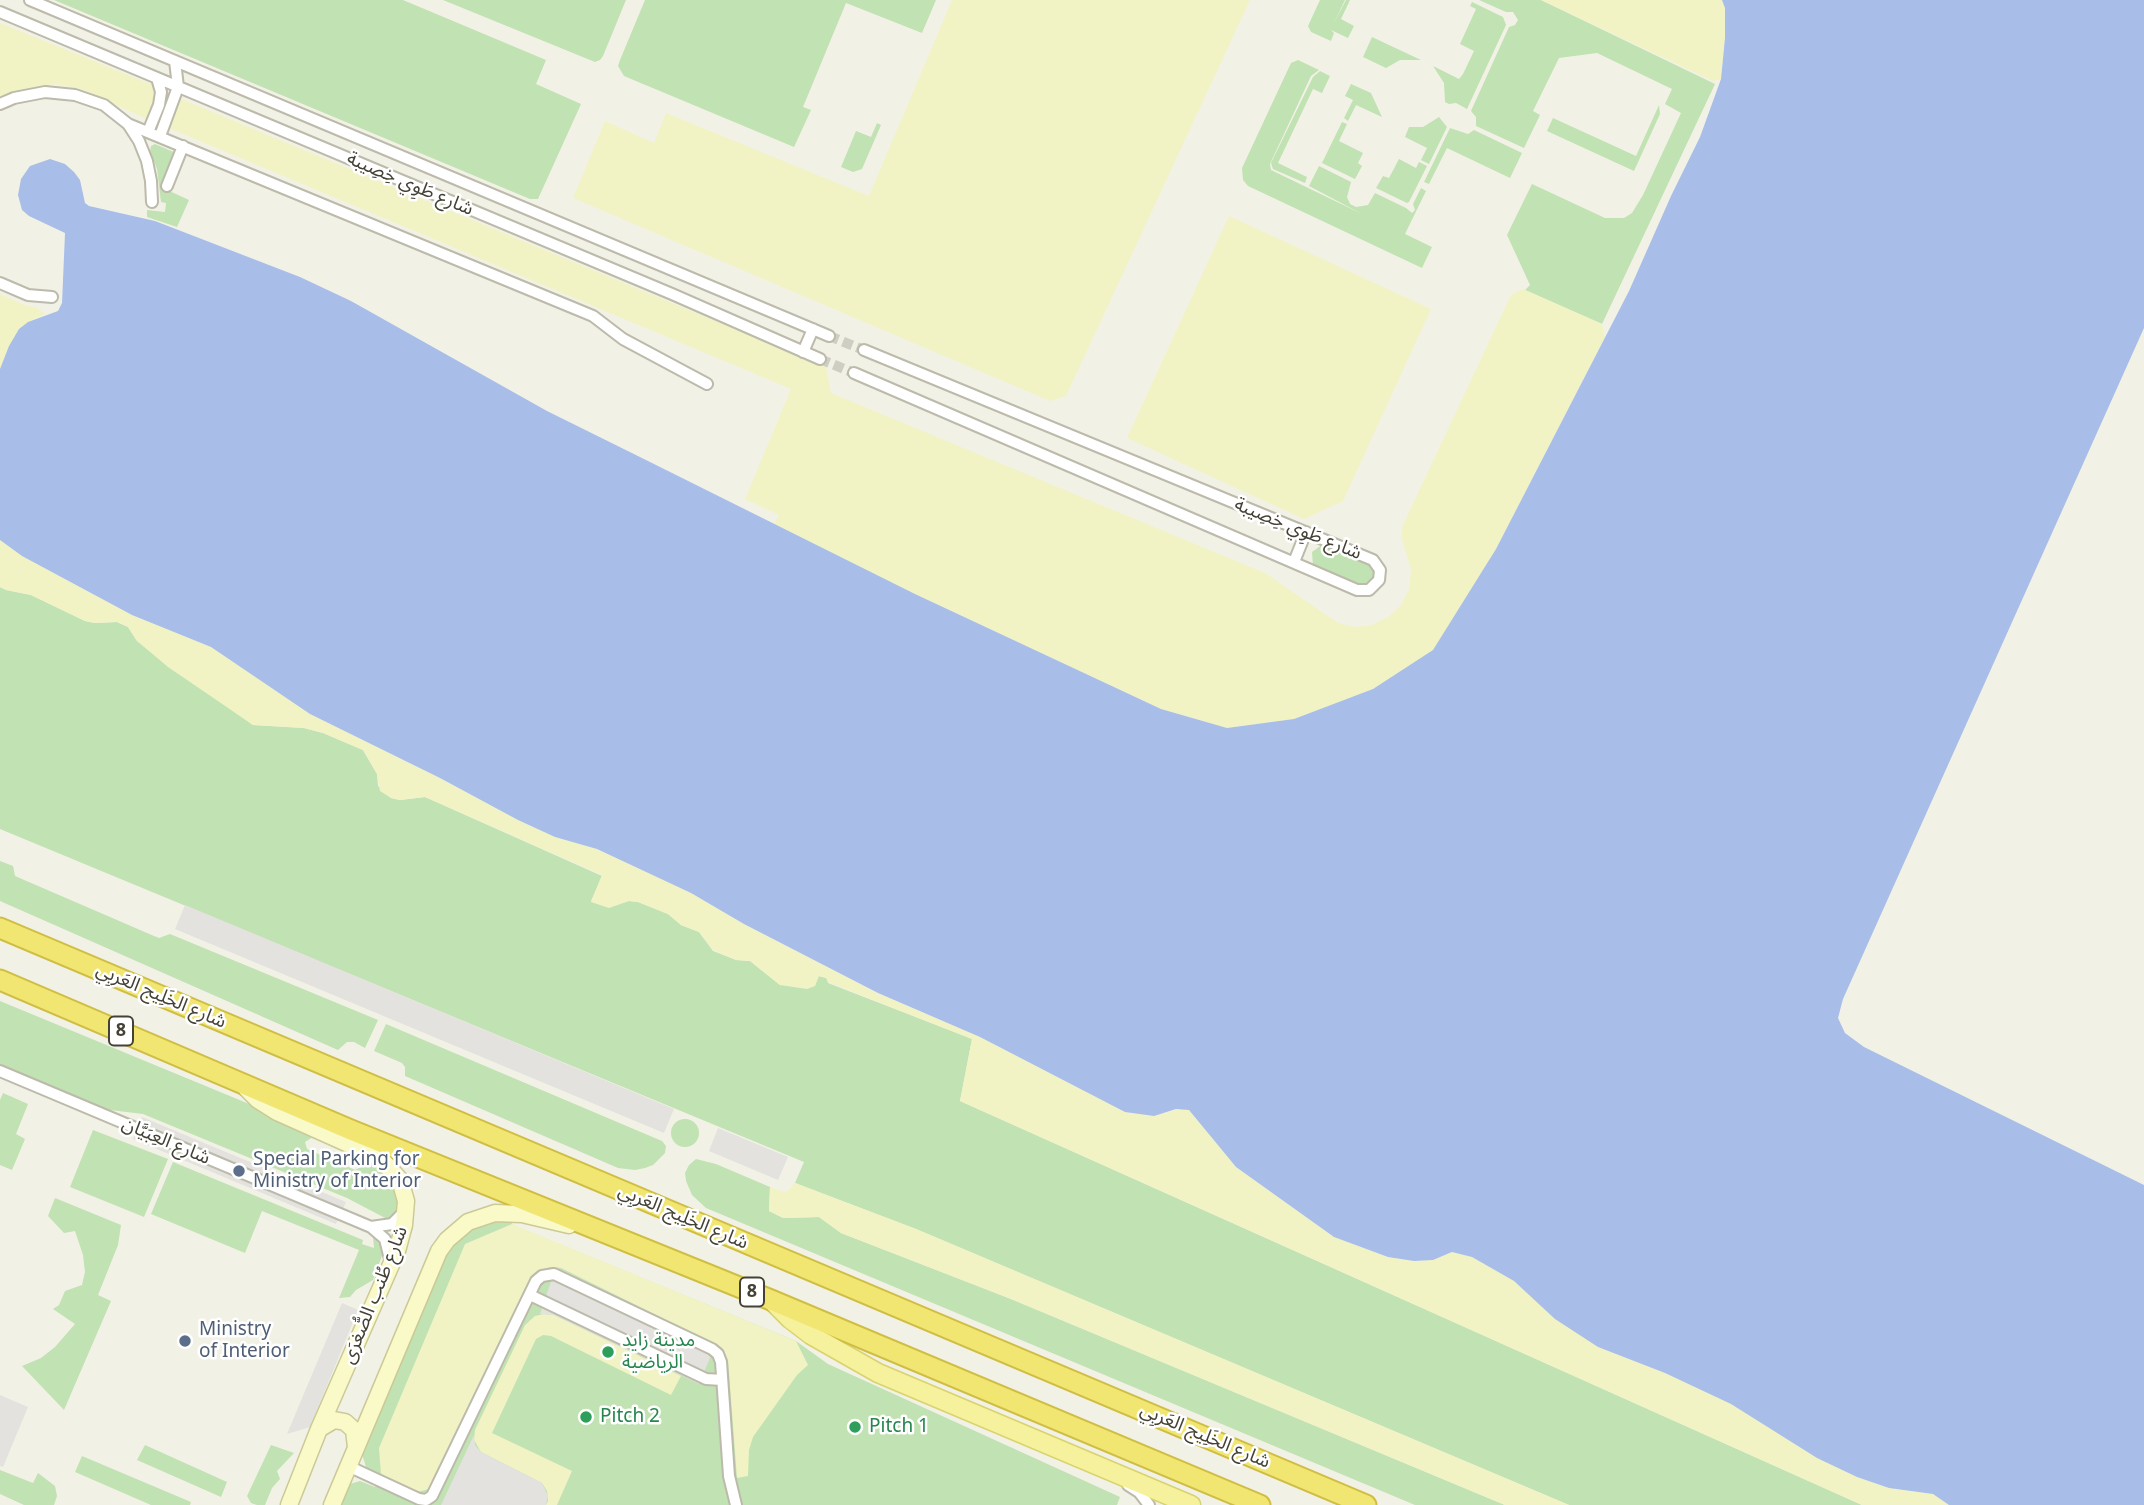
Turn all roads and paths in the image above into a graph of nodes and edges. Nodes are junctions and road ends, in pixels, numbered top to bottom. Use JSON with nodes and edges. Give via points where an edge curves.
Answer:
{"nodes":[{"id":1,"x":30,"y":0,"type":"edge"},
{"id":2,"x":0,"y":12,"type":"edge"},
{"id":3,"x":175,"y":61,"type":"junction"},
{"id":4,"x":157,"y":78,"type":"junction"},
{"id":5,"x":178,"y":87,"type":"junction"},
{"id":6,"x":0,"y":104,"type":"edge"},
{"id":7,"x":128,"y":124,"type":"junction"},
{"id":8,"x":148,"y":132,"type":"junction"},
{"id":9,"x":160,"y":136,"type":"junction"},
{"id":10,"x":183,"y":146,"type":"junction"},
{"id":11,"x":167,"y":186,"type":"dead end"},
{"id":12,"x":152,"y":202,"type":"dead end"},
{"id":13,"x":0,"y":283,"type":"edge"},
{"id":14,"x":52,"y":297,"type":"dead end"},
{"id":15,"x":813,"y":329,"type":"junction"},
{"id":16,"x":829,"y":336,"type":"tunnel mouth"},
{"id":17,"x":864,"y":351,"type":"tunnel mouth"},
{"id":18,"x":803,"y":352,"type":"junction"},
{"id":19,"x":820,"y":359,"type":"tunnel mouth"},
{"id":20,"x":854,"y":373,"type":"tunnel mouth"},
{"id":21,"x":707,"y":384,"type":"dead end"},
{"id":22,"x":1306,"y":532,"type":"junction"},
{"id":23,"x":1294,"y":562,"type":"junction"},
{"id":24,"x":0,"y":914,"type":"edge"},
{"id":25,"x":0,"y":928,"type":"edge"},
{"id":26,"x":105,"y":972,"type":"junction"},
{"id":27,"x":0,"y":980,"type":"edge"},
{"id":28,"x":0,"y":1071,"type":"edge"},
{"id":29,"x":243,"y":1083,"type":"junction"},
{"id":30,"x":407,"y":1208,"type":"junction"},
{"id":31,"x":371,"y":1227,"type":"junction"},
{"id":32,"x":602,"y":1232,"type":"junction"},
{"id":33,"x":391,"y":1263,"type":"junction"},
{"id":34,"x":530,"y":1295,"type":"junction"},
{"id":35,"x":771,"y":1300,"type":"junction"},
{"id":36,"x":722,"y":1380,"type":"junction"},
{"id":37,"x":319,"y":1429,"type":"junction"},
{"id":38,"x":356,"y":1447,"type":"junction"},
{"id":39,"x":1087,"y":1461,"type":"junction"},
{"id":40,"x":348,"y":1466,"type":"junction"},
{"id":41,"x":289,"y":1505,"type":"edge"},
{"id":42,"x":331,"y":1505,"type":"edge"},
{"id":43,"x":736,"y":1505,"type":"edge"},
{"id":44,"x":1149,"y":1505,"type":"edge"},
{"id":45,"x":1191,"y":1505,"type":"edge"},
{"id":46,"x":1260,"y":1505,"type":"edge"},
{"id":47,"x":1366,"y":1505,"type":"edge"}],
"edges":[{"from":1,"to":3,"type":"street","name":"شارع طَوِي خِصِيبة"},
{"from":2,"to":4,"type":"street","name":"شارع طَوِي خِصِيبة"},
{"from":3,"to":5,"type":"street"},
{"from":3,"to":15,"type":"street","name":"شارع طَوِي خِصِيبة"},
{"from":4,"to":5,"type":"street","name":"شارع طَوِي خِصِيبة"},
{"from":4,"to":8,"type":"street","via":[[159,105]]},
{"from":5,"to":9,"type":"street"},
{"from":5,"to":18,"type":"street","name":"شارع طَوِي خِصِيبة"},
{"from":6,"to":7,"type":"street","via":[[29,94],[67,93],[104,105]]},
{"from":7,"to":8,"type":"street"},
{"from":7,"to":12,"type":"street","via":[[147,161]]},
{"from":8,"to":9,"type":"street"},
{"from":9,"to":10,"type":"street"},
{"from":10,"to":11,"type":"street"},
{"from":10,"to":21,"type":"street","via":[[593,316],[630,343]]},
{"from":13,"to":14,"type":"street","via":[[28,295]]},
{"from":15,"to":16,"type":"street","name":"شارع طَوِي خِصِيبة"},
{"from":15,"to":18,"type":"street"},
{"from":17,"to":22,"type":"street","name":"شارع طَوِي خِصِيبة"},
{"from":18,"to":19,"type":"street","name":"شارع طَوِي خِصِيبة"},
{"from":20,"to":23,"type":"street","name":"شارع طَوِي خِصِيبة"},
{"from":22,"to":23,"type":"street"},
{"from":22,"to":23,"type":"street","name":"شارع طَوِي خِصِيبة","via":[[1373,560],[1380,580],[1369,590],[1357,590]]},
{"from":24,"to":26,"type":"highway","via":[[76,950]]},
{"from":25,"to":26,"type":"highway","name":"شارع الخَلِيج العَربِي","number":"8"},
{"from":26,"to":47,"type":"highway","name":"شارع الخَلِيج العَربِي","number":"8"},
{"from":27,"to":29,"type":"highway","number":"8"},
{"from":28,"to":31,"type":"street","name":"شارع العِبَيَّان"},
{"from":29,"to":30,"type":"street","name":"شارع طُنب الصُّغرَى","via":[[270,1108],[386,1163],[400,1180]]},
{"from":29,"to":32,"type":"highway","number":"8"},
{"from":30,"to":31,"type":"street","via":[[392,1224]]},
{"from":30,"to":33,"type":"street","name":"شارع طُنب الصُّغرَى"},
{"from":31,"to":33,"type":"street","via":[[385,1239]]},
{"from":32,"to":35,"type":"highway","number":"8"},
{"from":32,"to":38,"type":"street","via":[[509,1212],[481,1216],[457,1230],[439,1251]]},
{"from":33,"to":37,"type":"street","name":"شارع طُنب الصُّغرَى"},
{"from":34,"to":36,"type":"street","via":[[706,1379]]},
{"from":34,"to":36,"type":"street","via":[[539,1278],[558,1275],[712,1349],[720,1358]]},
{"from":34,"to":40,"type":"street","via":[[432,1496],[419,1500]]},
{"from":35,"to":39,"type":"main road","via":[[800,1328],[874,1371]]},
{"from":35,"to":46,"type":"highway","number":"8"},
{"from":36,"to":43,"type":"street","via":[[729,1476]]},
{"from":37,"to":38,"type":"street","via":[[334,1420],[345,1422],[354,1430]]},
{"from":37,"to":41,"type":"street","name":"شارع طُنب الصُّغرَى"},
{"from":38,"to":40,"type":"street"},
{"from":39,"to":44,"type":"street","via":[[1100,1473],[1134,1488]]},
{"from":39,"to":45,"type":"main road"},
{"from":40,"to":42,"type":"street"}]}
